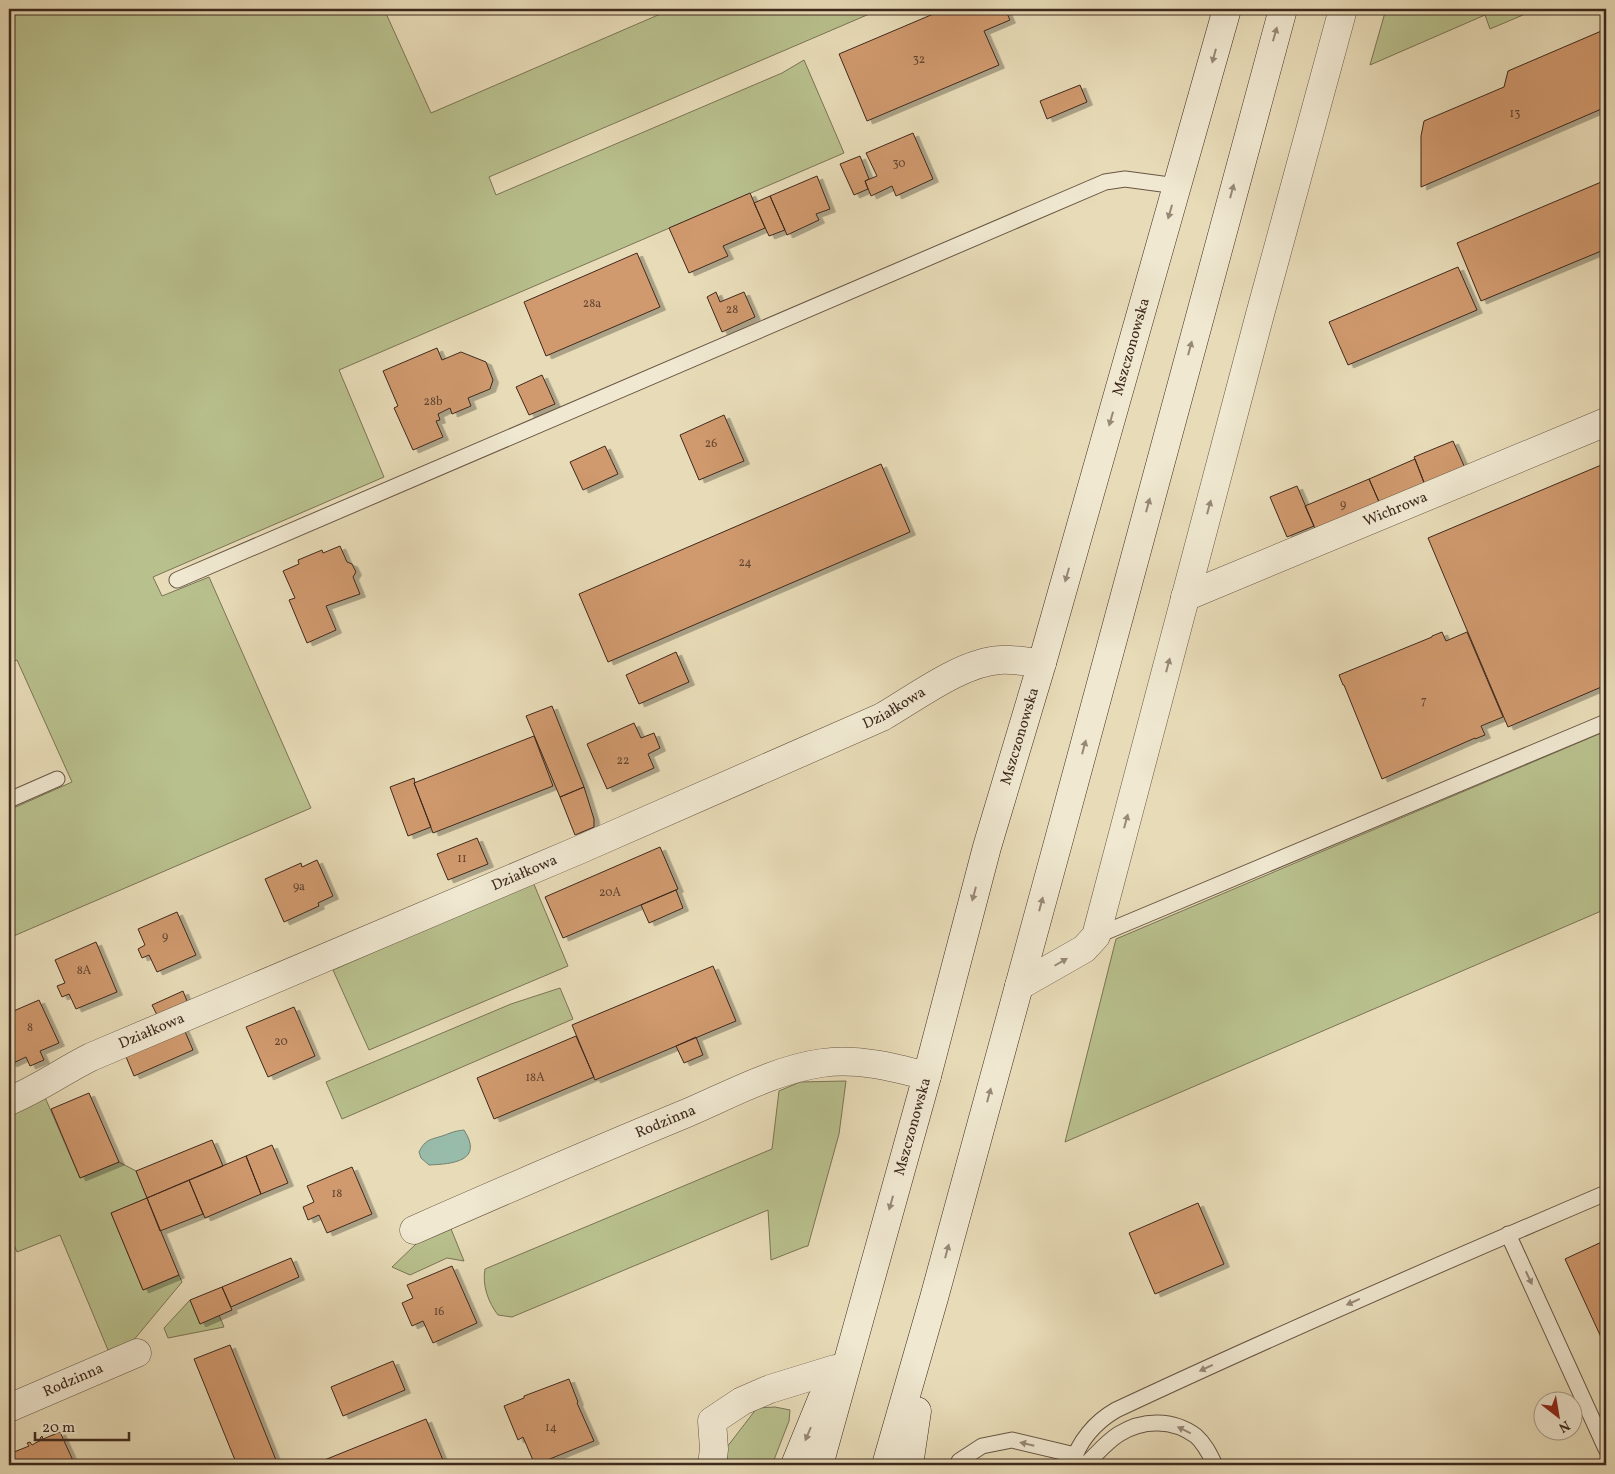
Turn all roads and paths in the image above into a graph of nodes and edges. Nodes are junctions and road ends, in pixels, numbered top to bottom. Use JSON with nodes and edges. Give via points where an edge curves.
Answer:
{"nodes":[{"id":1,"x":1227,"y":9,"type":"edge"},
{"id":2,"x":1282,"y":9,"type":"edge"},
{"id":3,"x":1343,"y":9,"type":"edge"},
{"id":4,"x":1177,"y":186,"type":"junction"},
{"id":5,"x":1606,"y":422,"type":"edge"},
{"id":6,"x":177,"y":580,"type":"dead end"},
{"id":7,"x":1185,"y":597,"type":"junction"},
{"id":8,"x":1042,"y":663,"type":"junction"},
{"id":9,"x":1606,"y":722,"type":"edge"},
{"id":10,"x":57,"y":779,"type":"dead end"},
{"id":11,"x":9,"y":800,"type":"edge"},
{"id":12,"x":1096,"y":936,"type":"junction"},
{"id":13,"x":1019,"y":986,"type":"junction"},
{"id":14,"x":927,"y":1076,"type":"junction"},
{"id":15,"x":9,"y":1101,"type":"edge"},
{"id":16,"x":1606,"y":1193,"type":"edge"},
{"id":17,"x":414,"y":1230,"type":"dead end"},
{"id":18,"x":1508,"y":1234,"type":"junction"},
{"id":19,"x":867,"y":1292,"type":"junction"},
{"id":20,"x":934,"y":1298,"type":"junction"},
{"id":21,"x":137,"y":1353,"type":"dead end"},
{"id":22,"x":835,"y":1369,"type":"junction"},
{"id":23,"x":9,"y":1408,"type":"edge"},
{"id":24,"x":1606,"y":1449,"type":"edge"},
{"id":25,"x":1077,"y":1462,"type":"edge"},
{"id":26,"x":712,"y":1465,"type":"edge"},
{"id":27,"x":795,"y":1465,"type":"edge"},
{"id":28,"x":819,"y":1465,"type":"edge"},
{"id":29,"x":886,"y":1465,"type":"edge"},
{"id":30,"x":908,"y":1465,"type":"edge"},
{"id":31,"x":958,"y":1465,"type":"edge"},
{"id":32,"x":1215,"y":1465,"type":"edge"}],
"edges":[{"from":1,"to":4,"type":"street","name":"Mszczonowska","one_way":true},
{"from":13,"to":2,"type":"street","one_way":true},
{"from":7,"to":3,"type":"street","one_way":true},
{"from":4,"to":6,"type":"lane","via":[[1125,179],[1105,182]]},
{"from":4,"to":8,"type":"street","name":"Mszczonowska","one_way":true},
{"from":5,"to":7,"type":"street","name":"Wichrowa"},
{"from":12,"to":7,"type":"street","one_way":true},
{"from":8,"to":14,"type":"street","name":"Mszczonowska","one_way":true,"via":[[987,847]]},
{"from":8,"to":15,"type":"street","name":"Działkowa","via":[[1000,660],[976,664],[882,717],[579,850],[91,1056]]},
{"from":9,"to":12,"type":"lane"},
{"from":10,"to":11,"type":"lane"},
{"from":13,"to":12,"type":"street","one_way":true,"via":[[1084,949]]},
{"from":20,"to":13,"type":"street","one_way":true},
{"from":14,"to":17,"type":"street","name":"Rodzinna","via":[[853,1062],[802,1067],[614,1143]]},
{"from":14,"to":19,"type":"street","name":"Mszczonowska","one_way":true},
{"from":16,"to":18,"type":"lane"},
{"from":18,"to":24,"type":"lane","one_way":true},
{"from":18,"to":25,"type":"lane","one_way":true,"via":[[1107,1415],[1086,1437]]},
{"from":19,"to":22,"type":"street"},
{"from":19,"to":28,"type":"street","name":"Mszczonowska"},
{"from":20,"to":29,"type":"street"},
{"from":20,"to":30,"type":"street"},
{"from":21,"to":23,"type":"street","name":"Rodzinna"},
{"from":22,"to":26,"type":"street","via":[[770,1389],[742,1401],[712,1421]]},
{"from":22,"to":27,"type":"street","one_way":true},
{"from":25,"to":31,"type":"lane","one_way":true,"via":[[1012,1440],[982,1446],[959,1461]]},
{"from":32,"to":25,"type":"lane","one_way":true,"via":[[1196,1437],[1183,1429],[1154,1422],[1120,1434]]}]}
